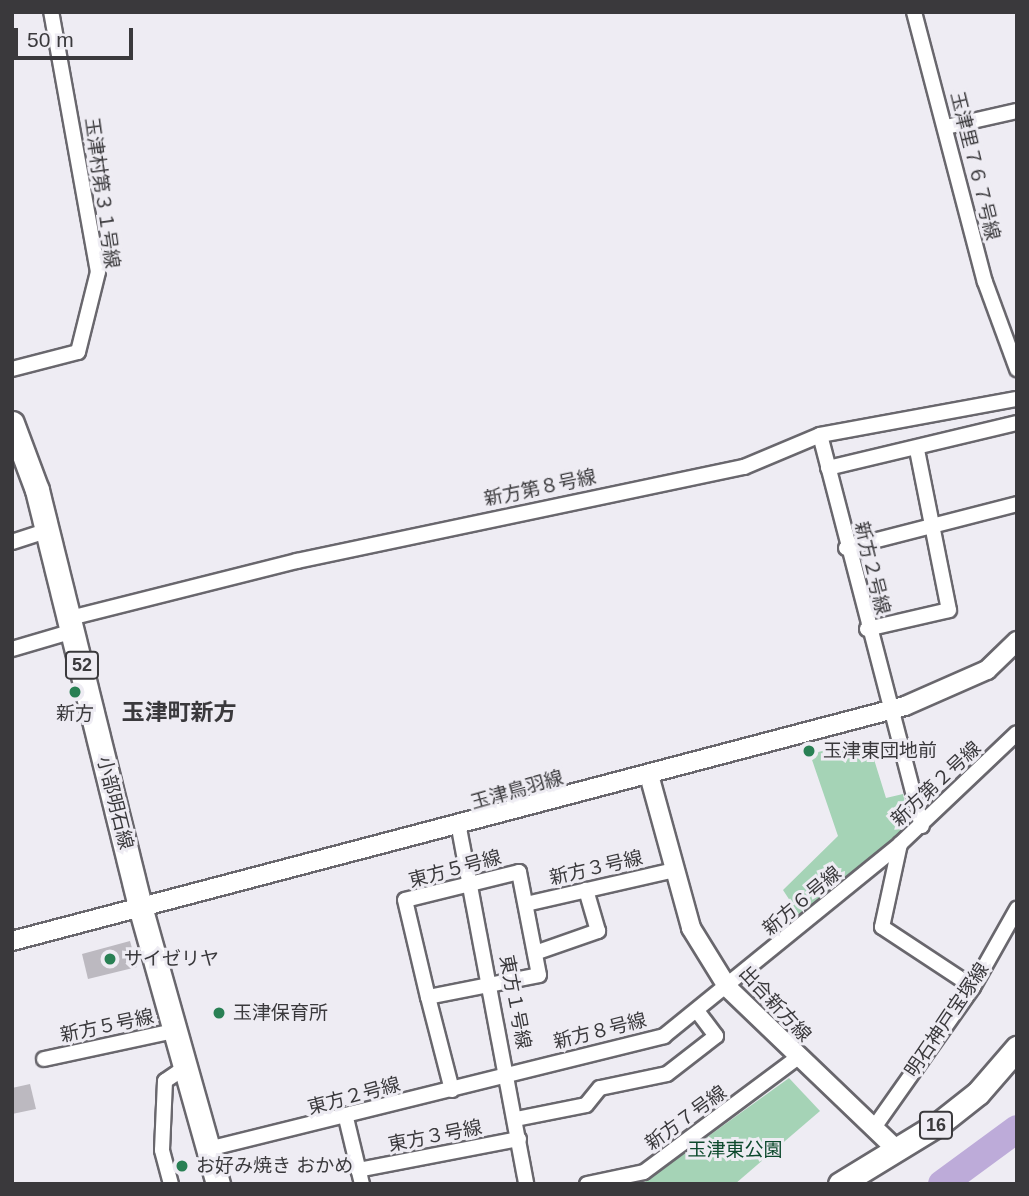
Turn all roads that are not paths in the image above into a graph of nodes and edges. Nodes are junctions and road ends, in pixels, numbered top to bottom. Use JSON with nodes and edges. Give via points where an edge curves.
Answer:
{"nodes":[{"id":1,"x":51,"y":12,"type":"edge"},
{"id":2,"x":914,"y":12,"type":"edge"},
{"id":3,"x":1017,"y":111,"type":"edge"},
{"id":4,"x":947,"y":127,"type":"junction"},
{"id":5,"x":12,"y":369,"type":"edge"},
{"id":6,"x":1017,"y":369,"type":"edge"},
{"id":7,"x":1017,"y":400,"type":"edge"},
{"id":8,"x":12,"y":423,"type":"edge"},
{"id":9,"x":1017,"y":424,"type":"edge"},
{"id":10,"x":820,"y":435,"type":"junction"},
{"id":11,"x":916,"y":450,"type":"junction"},
{"id":12,"x":828,"y":468,"type":"junction"},
{"id":13,"x":1017,"y":504,"type":"edge"},
{"id":14,"x":933,"y":527,"type":"junction"},
{"id":15,"x":48,"y":530,"type":"junction"},
{"id":16,"x":12,"y":542,"type":"edge"},
{"id":17,"x":846,"y":548,"type":"junction"},
{"id":18,"x":72,"y":624,"type":"junction"},
{"id":19,"x":867,"y":629,"type":"junction"},
{"id":20,"x":1017,"y":641,"type":"edge"},
{"id":21,"x":12,"y":649,"type":"edge"},
{"id":22,"x":890,"y":710,"type":"junction"},
{"id":23,"x":1017,"y":733,"type":"edge"},
{"id":24,"x":649,"y":775,"type":"junction"},
{"id":25,"x":922,"y":826,"type":"junction"},
{"id":26,"x":459,"y":828,"type":"junction"},
{"id":27,"x":900,"y":844,"type":"junction"},
{"id":28,"x":675,"y":870,"type":"junction"},
{"id":29,"x":471,"y":883,"type":"junction"},
{"id":30,"x":586,"y":890,"type":"junction"},
{"id":31,"x":526,"y":904,"type":"junction"},
{"id":32,"x":1017,"y":909,"type":"edge"},
{"id":33,"x":141,"y":911,"type":"junction"},
{"id":34,"x":12,"y":941,"type":"edge"},
{"id":35,"x":535,"y":954,"type":"junction"},
{"id":36,"x":493,"y":985,"type":"junction"},
{"id":37,"x":973,"y":987,"type":"junction"},
{"id":38,"x":728,"y":988,"type":"junction"},
{"id":39,"x":428,"y":997,"type":"junction"},
{"id":40,"x":697,"y":1011,"type":"junction"},
{"id":41,"x":178,"y":1030,"type":"junction"},
{"id":42,"x":1017,"y":1048,"type":"edge"},
{"id":43,"x":796,"y":1058,"type":"junction"},
{"id":44,"x":44,"y":1059,"type":"dead end"},
{"id":45,"x":187,"y":1066,"type":"junction"},
{"id":46,"x":509,"y":1075,"type":"junction"},
{"id":47,"x":452,"y":1090,"type":"junction"},
{"id":48,"x":346,"y":1118,"type":"junction"},
{"id":49,"x":516,"y":1119,"type":"junction"},
{"id":50,"x":873,"y":1129,"type":"junction"},
{"id":51,"x":519,"y":1139,"type":"junction"},
{"id":52,"x":208,"y":1149,"type":"junction"},
{"id":53,"x":896,"y":1149,"type":"junction"},
{"id":54,"x":360,"y":1177,"type":"edge"},
{"id":55,"x":171,"y":1184,"type":"edge"},
{"id":56,"x":218,"y":1184,"type":"edge"},
{"id":57,"x":526,"y":1184,"type":"edge"},
{"id":58,"x":587,"y":1184,"type":"edge"},
{"id":59,"x":839,"y":1184,"type":"edge"}],
"edges":[{"from":1,"to":5,"type":"street","name":"玉津村第３１号線","via":[[98,272],[78,352]]},
{"from":2,"to":4,"type":"street","name":"玉津里７６７号線"},
{"from":3,"to":4,"type":"street"},
{"from":4,"to":6,"type":"street","name":"玉津里７６７号線","via":[[985,282]]},
{"from":7,"to":10,"type":"street","name":"新方第８号線"},
{"from":8,"to":15,"type":"main road","name":"小部明石線","number":"52"},
{"from":9,"to":11,"type":"street"},
{"from":10,"to":12,"type":"street","name":"新方２号線"},
{"from":10,"to":18,"type":"street","name":"新方第８号線","via":[[744,467],[297,561]]},
{"from":11,"to":12,"type":"street"},
{"from":11,"to":14,"type":"street"},
{"from":12,"to":17,"type":"street","name":"新方２号線"},
{"from":13,"to":14,"type":"street"},
{"from":14,"to":17,"type":"street"},
{"from":14,"to":19,"type":"street","via":[[949,610]]},
{"from":15,"to":16,"type":"street"},
{"from":15,"to":18,"type":"main road","name":"小部明石線","number":"52"},
{"from":17,"to":19,"type":"street","name":"新方２号線"},
{"from":18,"to":21,"type":"street","name":"新方第８号線"},
{"from":18,"to":33,"type":"main road","name":"小部明石線","number":"52"},
{"from":19,"to":22,"type":"street","name":"新方２号線"},
{"from":20,"to":22,"type":"street","name":"玉津鳥羽線","via":[[987,670],[954,688]]},
{"from":22,"to":24,"type":"street","name":"玉津鳥羽線"},
{"from":22,"to":25,"type":"street","name":"新方２号線"},
{"from":23,"to":25,"type":"street","name":"新方第２号線"},
{"from":24,"to":26,"type":"street","name":"玉津鳥羽線"},
{"from":24,"to":28,"type":"street","name":"出合新方線"},
{"from":25,"to":27,"type":"street","name":"新方第２号線"},
{"from":26,"to":29,"type":"street","name":"東方１号線"},
{"from":26,"to":33,"type":"street","name":"玉津鳥羽線"},
{"from":27,"to":37,"type":"street","name":"新方第２号線","via":[[882,927]]},
{"from":27,"to":38,"type":"street","name":"新方６号線"},
{"from":28,"to":30,"type":"street","name":"新方３号線"},
{"from":28,"to":38,"type":"street","name":"出合新方線","via":[[691,928]]},
{"from":29,"to":31,"type":"street","name":"東方５号線","via":[[519,873]]},
{"from":29,"to":36,"type":"street","name":"東方１号線"},
{"from":29,"to":39,"type":"street","name":"東方５号線","via":[[405,901]]},
{"from":30,"to":31,"type":"street","name":"新方３号線"},
{"from":30,"to":35,"type":"street","via":[[598,932]]},
{"from":31,"to":35,"type":"street","name":"東方５号線"},
{"from":32,"to":37,"type":"street","name":"明石神戸宝塚線"},
{"from":33,"to":34,"type":"street","name":"玉津鳥羽線"},
{"from":33,"to":41,"type":"main road","name":"小部明石線","number":"52"},
{"from":35,"to":36,"type":"street","via":[[539,975]]},
{"from":36,"to":39,"type":"street"},
{"from":36,"to":46,"type":"street","name":"東方１号線"},
{"from":37,"to":50,"type":"street","name":"明石神戸宝塚線"},
{"from":38,"to":40,"type":"street","name":"新方８号線"},
{"from":38,"to":43,"type":"street","name":"出合新方線"},
{"from":39,"to":47,"type":"street","name":"東方５号線"},
{"from":40,"to":46,"type":"street","name":"新方８号線","via":[[664,1036]]},
{"from":40,"to":49,"type":"street","via":[[716,1037],[667,1074],[600,1088],[586,1105]]},
{"from":41,"to":44,"type":"street","name":"新方５号線"},
{"from":41,"to":45,"type":"main road","name":"小部明石線","number":"52"},
{"from":42,"to":53,"type":"main road","number":"16","via":[[978,1093]]},
{"from":43,"to":50,"type":"street","name":"出合新方線"},
{"from":43,"to":58,"type":"street","name":"新方７号線","via":[[644,1172]]},
{"from":45,"to":52,"type":"main road","name":"小部明石線","number":"52"},
{"from":45,"to":55,"type":"street","via":[[165,1081],[162,1150]]},
{"from":46,"to":47,"type":"street","name":"東方２号線"},
{"from":46,"to":49,"type":"street","name":"東方１号線"},
{"from":47,"to":48,"type":"street","name":"東方２号線"},
{"from":48,"to":52,"type":"street","name":"東方２号線"},
{"from":48,"to":54,"type":"street"},
{"from":49,"to":51,"type":"street","name":"東方１号線"},
{"from":50,"to":53,"type":"street","name":"出合新方線"},
{"from":51,"to":54,"type":"street","name":"東方３号線"},
{"from":51,"to":57,"type":"street","name":"東方１号線"},
{"from":52,"to":56,"type":"main road","name":"小部明石線","number":"52"},
{"from":53,"to":59,"type":"main road","number":"16"}]}
